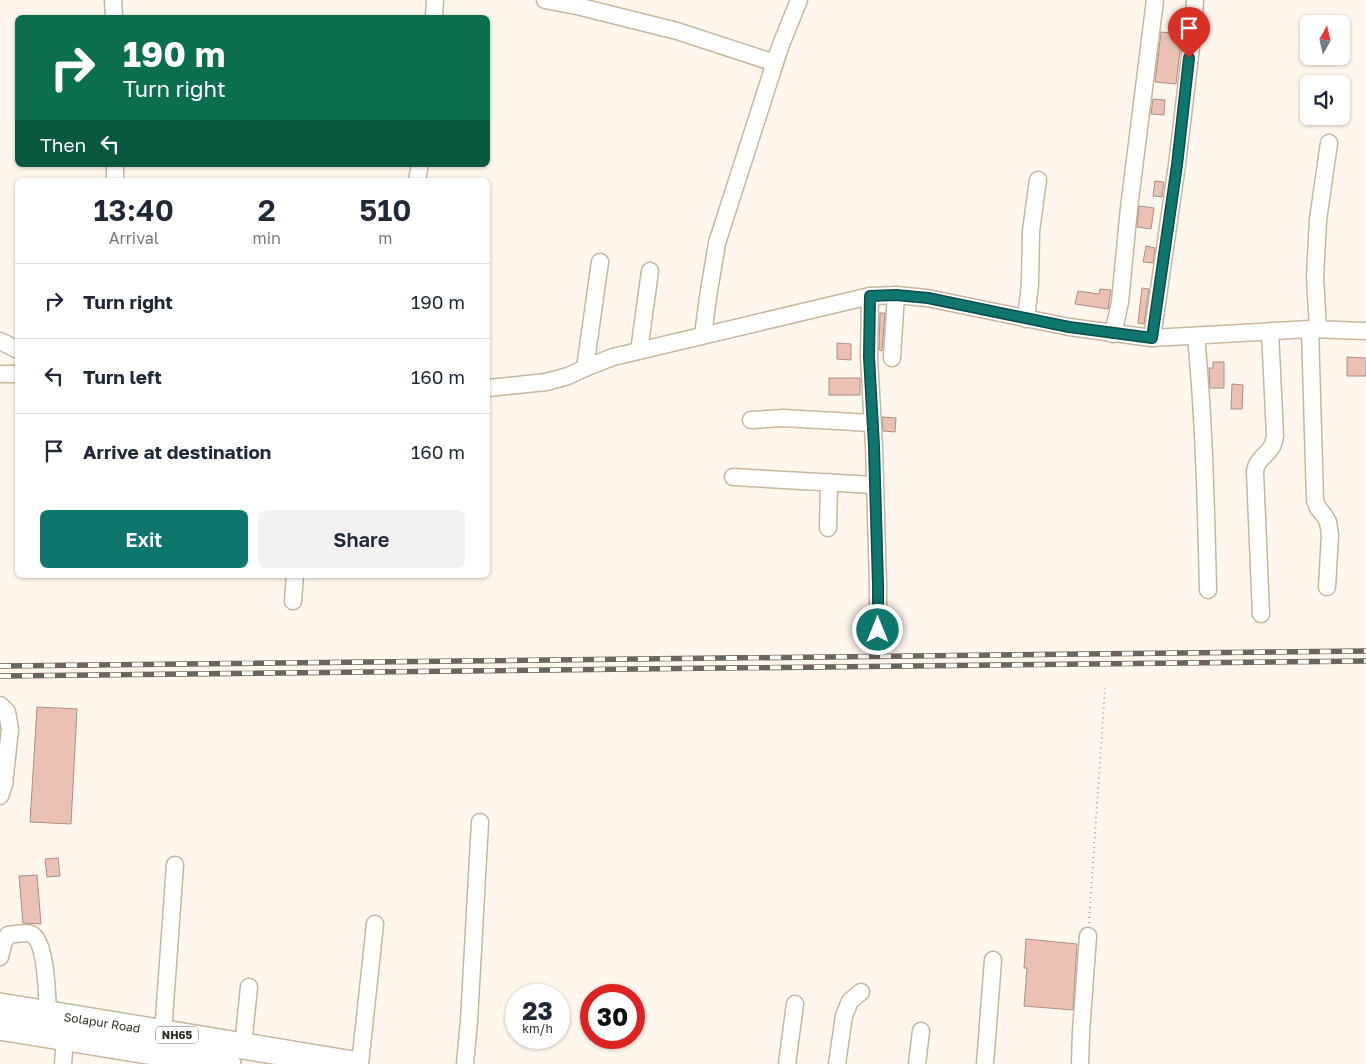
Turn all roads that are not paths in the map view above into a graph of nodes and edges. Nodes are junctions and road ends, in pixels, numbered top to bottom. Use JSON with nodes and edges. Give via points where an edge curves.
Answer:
{"nodes":[{"id":1,"x":113,"y":0,"type":"edge"},
{"id":2,"x":435,"y":0,"type":"edge"},
{"id":3,"x":545,"y":0,"type":"edge"},
{"id":4,"x":799,"y":0,"type":"edge"},
{"id":5,"x":1155,"y":0,"type":"edge"},
{"id":6,"x":1195,"y":0,"type":"edge"},
{"id":7,"x":114,"y":15,"type":"edge"},
{"id":8,"x":434,"y":15,"type":"edge"},
{"id":9,"x":775,"y":63,"type":"junction"},
{"id":10,"x":1329,"y":144,"type":"dead end"},
{"id":11,"x":1038,"y":180,"type":"dead end"},
{"id":12,"x":600,"y":262,"type":"dead end"},
{"id":13,"x":650,"y":271,"type":"dead end"},
{"id":14,"x":896,"y":295,"type":"junction"},
{"id":15,"x":870,"y":296,"type":"junction"},
{"id":16,"x":1026,"y":319,"type":"junction"},
{"id":17,"x":1314,"y":329,"type":"junction"},
{"id":18,"x":1270,"y":331,"type":"junction"},
{"id":19,"x":1366,"y":331,"type":"edge"},
{"id":20,"x":1113,"y":334,"type":"junction"},
{"id":21,"x":703,"y":335,"type":"junction"},
{"id":22,"x":1196,"y":336,"type":"junction"},
{"id":23,"x":1152,"y":338,"type":"junction"},
{"id":24,"x":0,"y":341,"type":"edge"},
{"id":25,"x":15,"y":348,"type":"edge"},
{"id":26,"x":639,"y":351,"type":"junction"},
{"id":27,"x":892,"y":358,"type":"dead end"},
{"id":28,"x":584,"y":368,"type":"junction"},
{"id":29,"x":0,"y":374,"type":"edge"},
{"id":30,"x":15,"y":374,"type":"edge"},
{"id":31,"x":490,"y":388,"type":"edge"},
{"id":32,"x":751,"y":420,"type":"dead end"},
{"id":33,"x":872,"y":423,"type":"junction"},
{"id":34,"x":733,"y":477,"type":"dead end"},
{"id":35,"x":829,"y":482,"type":"junction"},
{"id":36,"x":874,"y":485,"type":"junction"},
{"id":37,"x":828,"y":528,"type":"dead end"},
{"id":38,"x":295,"y":578,"type":"edge"},
{"id":39,"x":1327,"y":587,"type":"dead end"},
{"id":40,"x":1208,"y":590,"type":"dead end"},
{"id":41,"x":293,"y":602,"type":"dead end"},
{"id":42,"x":1261,"y":614,"type":"dead end"},
{"id":43,"x":878,"y":630,"type":"dead end"},
{"id":44,"x":0,"y":705,"type":"edge"},
{"id":45,"x":0,"y":796,"type":"edge"},
{"id":46,"x":480,"y":822,"type":"dead end"},
{"id":47,"x":175,"y":864,"type":"dead end"},
{"id":48,"x":375,"y":924,"type":"dead end"},
{"id":49,"x":1088,"y":936,"type":"road end"},
{"id":50,"x":0,"y":957,"type":"edge"},
{"id":51,"x":993,"y":960,"type":"dead end"},
{"id":52,"x":249,"y":987,"type":"dead end"},
{"id":53,"x":861,"y":992,"type":"dead end"},
{"id":54,"x":796,"y":1004,"type":"dead end"},
{"id":55,"x":0,"y":1006,"type":"edge"},
{"id":56,"x":48,"y":1014,"type":"junction"},
{"id":57,"x":0,"y":1027,"type":"edge"},
{"id":58,"x":921,"y":1031,"type":"dead end"},
{"id":59,"x":163,"y":1033,"type":"junction"},
{"id":60,"x":65,"y":1038,"type":"junction"},
{"id":61,"x":235,"y":1055,"type":"edge"},
{"id":62,"x":63,"y":1064,"type":"edge"},
{"id":63,"x":353,"y":1064,"type":"edge"},
{"id":64,"x":360,"y":1064,"type":"edge"},
{"id":65,"x":465,"y":1064,"type":"edge"},
{"id":66,"x":787,"y":1064,"type":"edge"},
{"id":67,"x":837,"y":1064,"type":"edge"},
{"id":68,"x":918,"y":1064,"type":"edge"},
{"id":69,"x":985,"y":1064,"type":"edge"},
{"id":70,"x":1080,"y":1064,"type":"edge"}],
"edges":[{"from":1,"to":7,"type":"street"},
{"from":2,"to":8,"type":"street"},
{"from":3,"to":9,"type":"street","via":[[677,32]]},
{"from":4,"to":9,"type":"street"},
{"from":5,"to":20,"type":"street","via":[[1120,302]]},
{"from":6,"to":23,"type":"street","via":[[1177,165]]},
{"from":9,"to":21,"type":"street","via":[[717,243]]},
{"from":10,"to":17,"type":"street","via":[[1318,220]]},
{"from":11,"to":16,"type":"street","via":[[1031,231]]},
{"from":12,"to":28,"type":"street"},
{"from":13,"to":26,"type":"street"},
{"from":14,"to":15,"type":"street"},
{"from":14,"to":16,"type":"street","via":[[928,298]]},
{"from":14,"to":27,"type":"street"},
{"from":15,"to":21,"type":"street"},
{"from":15,"to":33,"type":"street"},
{"from":16,"to":20,"type":"street"},
{"from":17,"to":18,"type":"street"},
{"from":17,"to":19,"type":"street"},
{"from":17,"to":39,"type":"street","via":[[1315,500],[1328,522],[1330,535]]},
{"from":18,"to":22,"type":"street"},
{"from":18,"to":42,"type":"street","via":[[1275,436],[1270,450],[1255,466]]},
{"from":20,"to":23,"type":"street"},
{"from":21,"to":26,"type":"street"},
{"from":22,"to":23,"type":"street"},
{"from":22,"to":40,"type":"street"},
{"from":24,"to":25,"type":"street"},
{"from":26,"to":28,"type":"street"},
{"from":28,"to":31,"type":"street","via":[[546,382]]},
{"from":29,"to":30,"type":"street"},
{"from":32,"to":33,"type":"street","via":[[782,418]]},
{"from":33,"to":36,"type":"street"},
{"from":34,"to":35,"type":"street"},
{"from":35,"to":36,"type":"street"},
{"from":35,"to":37,"type":"street"},
{"from":36,"to":43,"type":"street"},
{"from":38,"to":41,"type":"street"},
{"from":44,"to":45,"type":"street","via":[[8,712],[10,729]]},
{"from":46,"to":65,"type":"street"},
{"from":47,"to":59,"type":"street"},
{"from":48,"to":64,"type":"street"},
{"from":49,"to":70,"type":"street"},
{"from":50,"to":56,"type":"street","via":[[8,935],[31,934],[38,940],[45,964]]},
{"from":51,"to":69,"type":"street"},
{"from":52,"to":61,"type":"street"},
{"from":53,"to":67,"type":"street","via":[[850,1001],[844,1016]]},
{"from":54,"to":66,"type":"street"},
{"from":55,"to":56,"type":"highway","name":"Solapur Road","number":"NH65"},
{"from":56,"to":59,"type":"highway","name":"Solapur Road","number":"NH65"},
{"from":57,"to":60,"type":"highway","name":"Solapur Road","number":"NH65"},
{"from":58,"to":68,"type":"street"},
{"from":59,"to":61,"type":"highway","name":"Solapur Road","number":"NH65"},
{"from":60,"to":61,"type":"highway","name":"Solapur Road","number":"NH65"},
{"from":60,"to":62,"type":"street"},
{"from":61,"to":63,"type":"highway","name":"Solapur Road","number":"NH65"}]}
